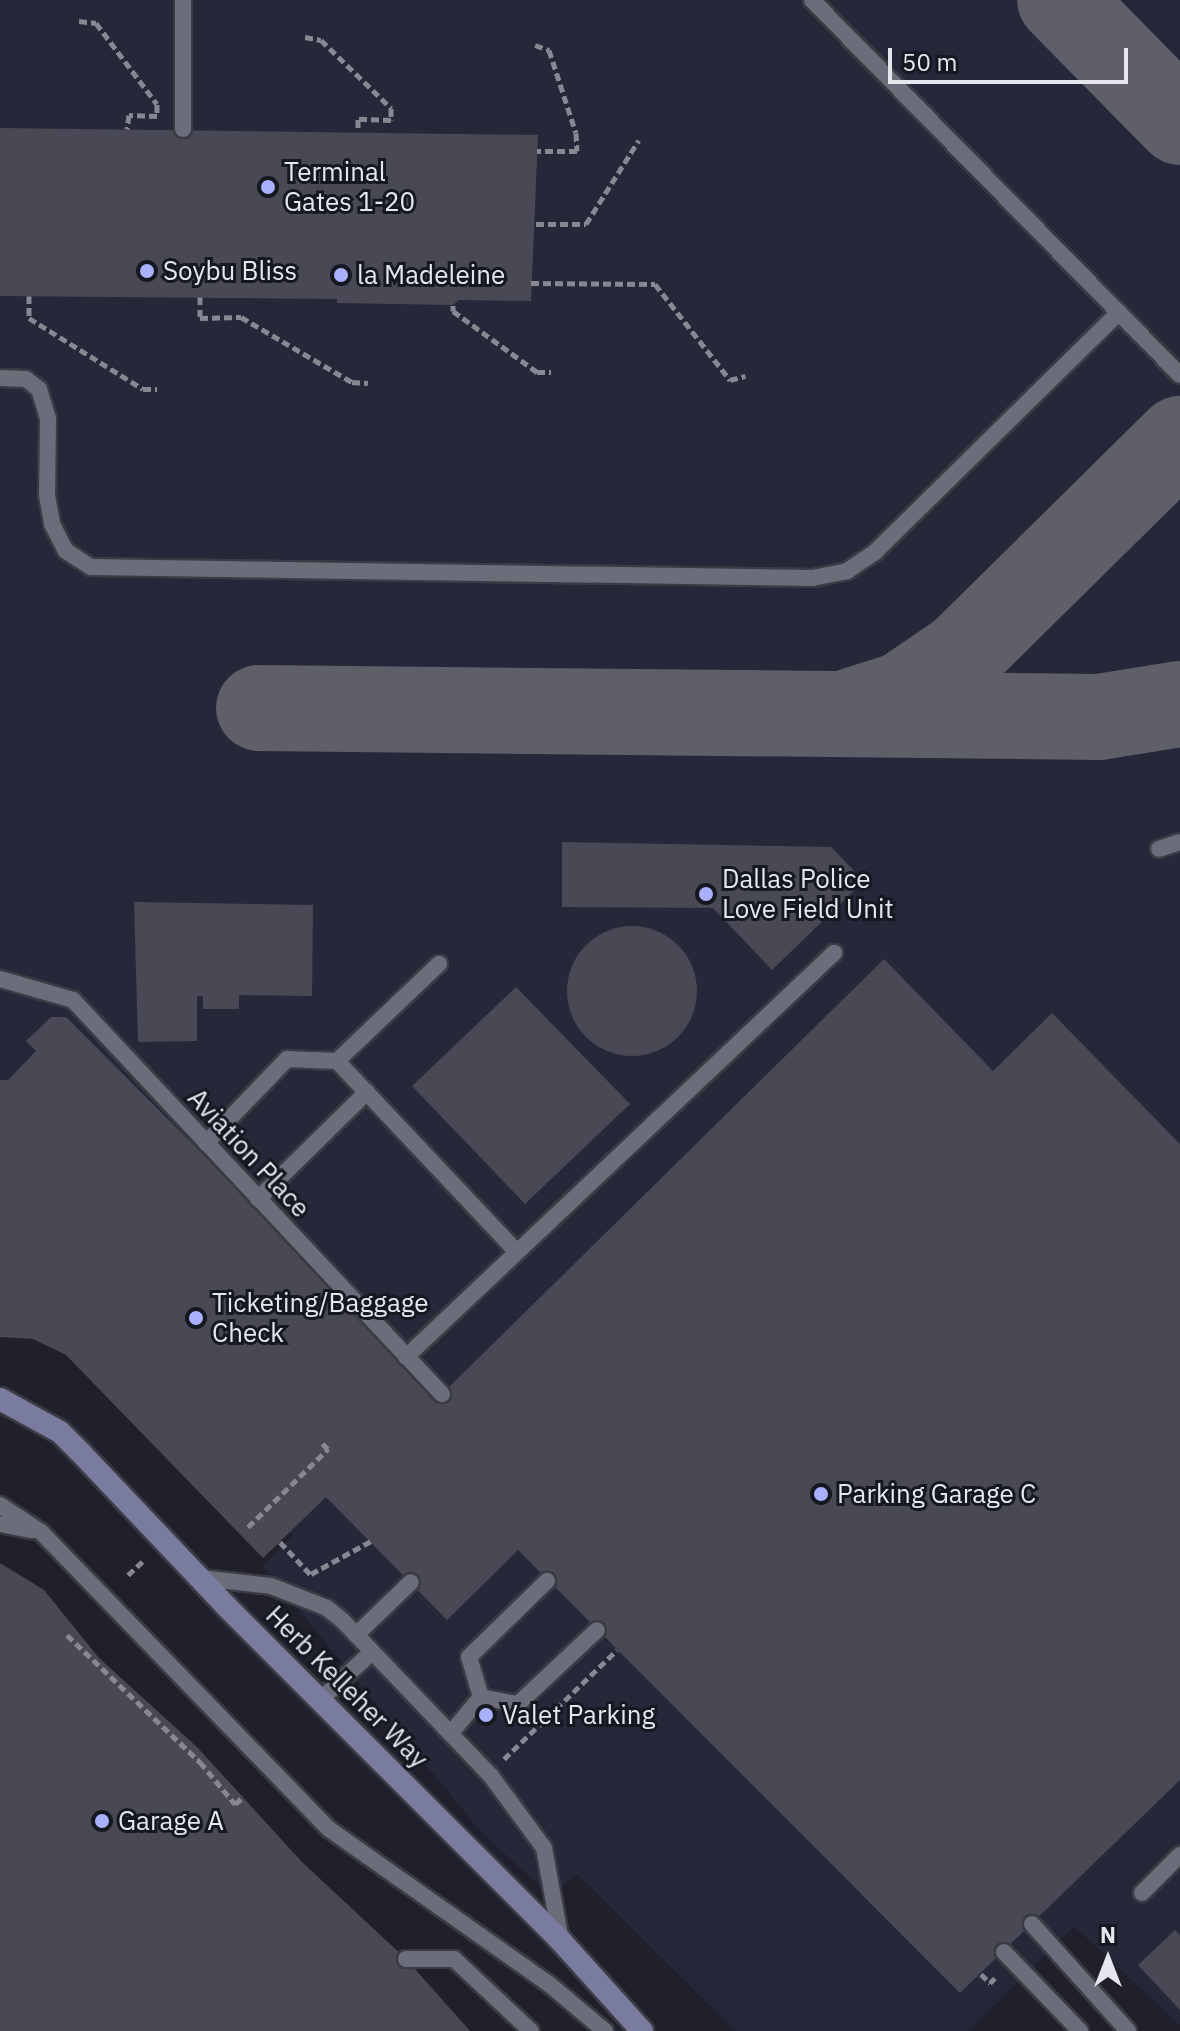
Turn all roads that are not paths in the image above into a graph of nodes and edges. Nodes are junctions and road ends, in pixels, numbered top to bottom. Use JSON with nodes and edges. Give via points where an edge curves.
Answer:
{"nodes":[{"id":1,"x":183,"y":0,"type":"edge"},
{"id":2,"x":812,"y":0,"type":"edge"},
{"id":3,"x":183,"y":129,"type":"dead end"},
{"id":4,"x":1119,"y":312,"type":"junction"},
{"id":5,"x":1180,"y":375,"type":"edge"},
{"id":6,"x":0,"y":378,"type":"edge"},
{"id":7,"x":1180,"y":842,"type":"edge"},
{"id":8,"x":1159,"y":849,"type":"dead end"},
{"id":9,"x":834,"y":953,"type":"dead end"},
{"id":10,"x":439,"y":964,"type":"dead end"},
{"id":11,"x":0,"y":979,"type":"edge"},
{"id":12,"x":337,"y":1061,"type":"junction"},
{"id":13,"x":367,"y":1092,"type":"junction"},
{"id":14,"x":206,"y":1143,"type":"junction"},
{"id":15,"x":258,"y":1199,"type":"junction"},
{"id":16,"x":517,"y":1252,"type":"junction"},
{"id":17,"x":406,"y":1357,"type":"junction"},
{"id":18,"x":442,"y":1394,"type":"dead end"},
{"id":19,"x":0,"y":1399,"type":"edge"},
{"id":20,"x":0,"y":1505,"type":"edge"},
{"id":21,"x":0,"y":1524,"type":"edge"},
{"id":22,"x":41,"y":1532,"type":"junction"},
{"id":23,"x":201,"y":1578,"type":"junction"},
{"id":24,"x":547,"y":1581,"type":"dead end"},
{"id":25,"x":411,"y":1582,"type":"dead end"},
{"id":26,"x":597,"y":1630,"type":"dead end"},
{"id":27,"x":356,"y":1635,"type":"junction"},
{"id":28,"x":372,"y":1652,"type":"junction"},
{"id":29,"x":481,"y":1697,"type":"junction"},
{"id":30,"x":321,"y":1699,"type":"junction"},
{"id":31,"x":451,"y":1733,"type":"junction"},
{"id":32,"x":1180,"y":1855,"type":"edge"},
{"id":33,"x":1142,"y":1893,"type":"dead end"},
{"id":34,"x":1032,"y":1924,"type":"dead end"},
{"id":35,"x":561,"y":1941,"type":"junction"},
{"id":36,"x":1004,"y":1952,"type":"dead end"},
{"id":37,"x":406,"y":1959,"type":"dead end"},
{"id":38,"x":531,"y":2031,"type":"edge"},
{"id":39,"x":605,"y":2031,"type":"edge"},
{"id":40,"x":642,"y":2031,"type":"edge"},
{"id":41,"x":1080,"y":2031,"type":"edge"},
{"id":42,"x":1128,"y":2031,"type":"edge"}],
"edges":[{"from":1,"to":3,"type":"lane"},
{"from":2,"to":4,"type":"lane"},
{"from":4,"to":5,"type":"lane"},
{"from":4,"to":6,"type":"lane","via":[[875,552],[847,571],[812,578],[91,567],[66,551],[52,524],[48,418],[39,389],[26,379]]},
{"from":7,"to":8,"type":"lane"},
{"from":9,"to":16,"type":"lane"},
{"from":10,"to":12,"type":"lane"},
{"from":11,"to":14,"type":"lane","name":"Aviation Place","via":[[73,1000]]},
{"from":12,"to":13,"type":"lane"},
{"from":12,"to":14,"type":"lane","via":[[287,1059]]},
{"from":13,"to":15,"type":"lane"},
{"from":13,"to":16,"type":"lane"},
{"from":14,"to":15,"type":"lane","name":"Aviation Place"},
{"from":15,"to":17,"type":"lane","name":"Aviation Place"},
{"from":16,"to":17,"type":"lane"},
{"from":17,"to":18,"type":"lane","name":"Aviation Place"},
{"from":19,"to":23,"type":"main road","name":"Herb Kelleher Way","via":[[60,1432]]},
{"from":20,"to":22,"type":"lane"},
{"from":21,"to":22,"type":"lane"},
{"from":22,"to":39,"type":"lane","via":[[329,1829],[549,1984]]},
{"from":23,"to":27,"type":"lane","via":[[271,1586],[327,1608]]},
{"from":23,"to":30,"type":"main road","name":"Herb Kelleher Way"},
{"from":24,"to":29,"type":"lane","via":[[469,1657]]},
{"from":25,"to":27,"type":"lane"},
{"from":26,"to":29,"type":"lane","via":[[518,1704]]},
{"from":27,"to":28,"type":"lane"},
{"from":28,"to":30,"type":"lane"},
{"from":28,"to":31,"type":"lane"},
{"from":29,"to":31,"type":"lane"},
{"from":30,"to":35,"type":"main road","name":"Herb Kelleher Way"},
{"from":31,"to":35,"type":"lane","via":[[544,1848]]},
{"from":32,"to":33,"type":"lane"},
{"from":34,"to":42,"type":"lane"},
{"from":35,"to":40,"type":"main road","name":"Herb Kelleher Way"},
{"from":36,"to":41,"type":"lane"},
{"from":37,"to":38,"type":"lane","via":[[454,1959]]}]}
